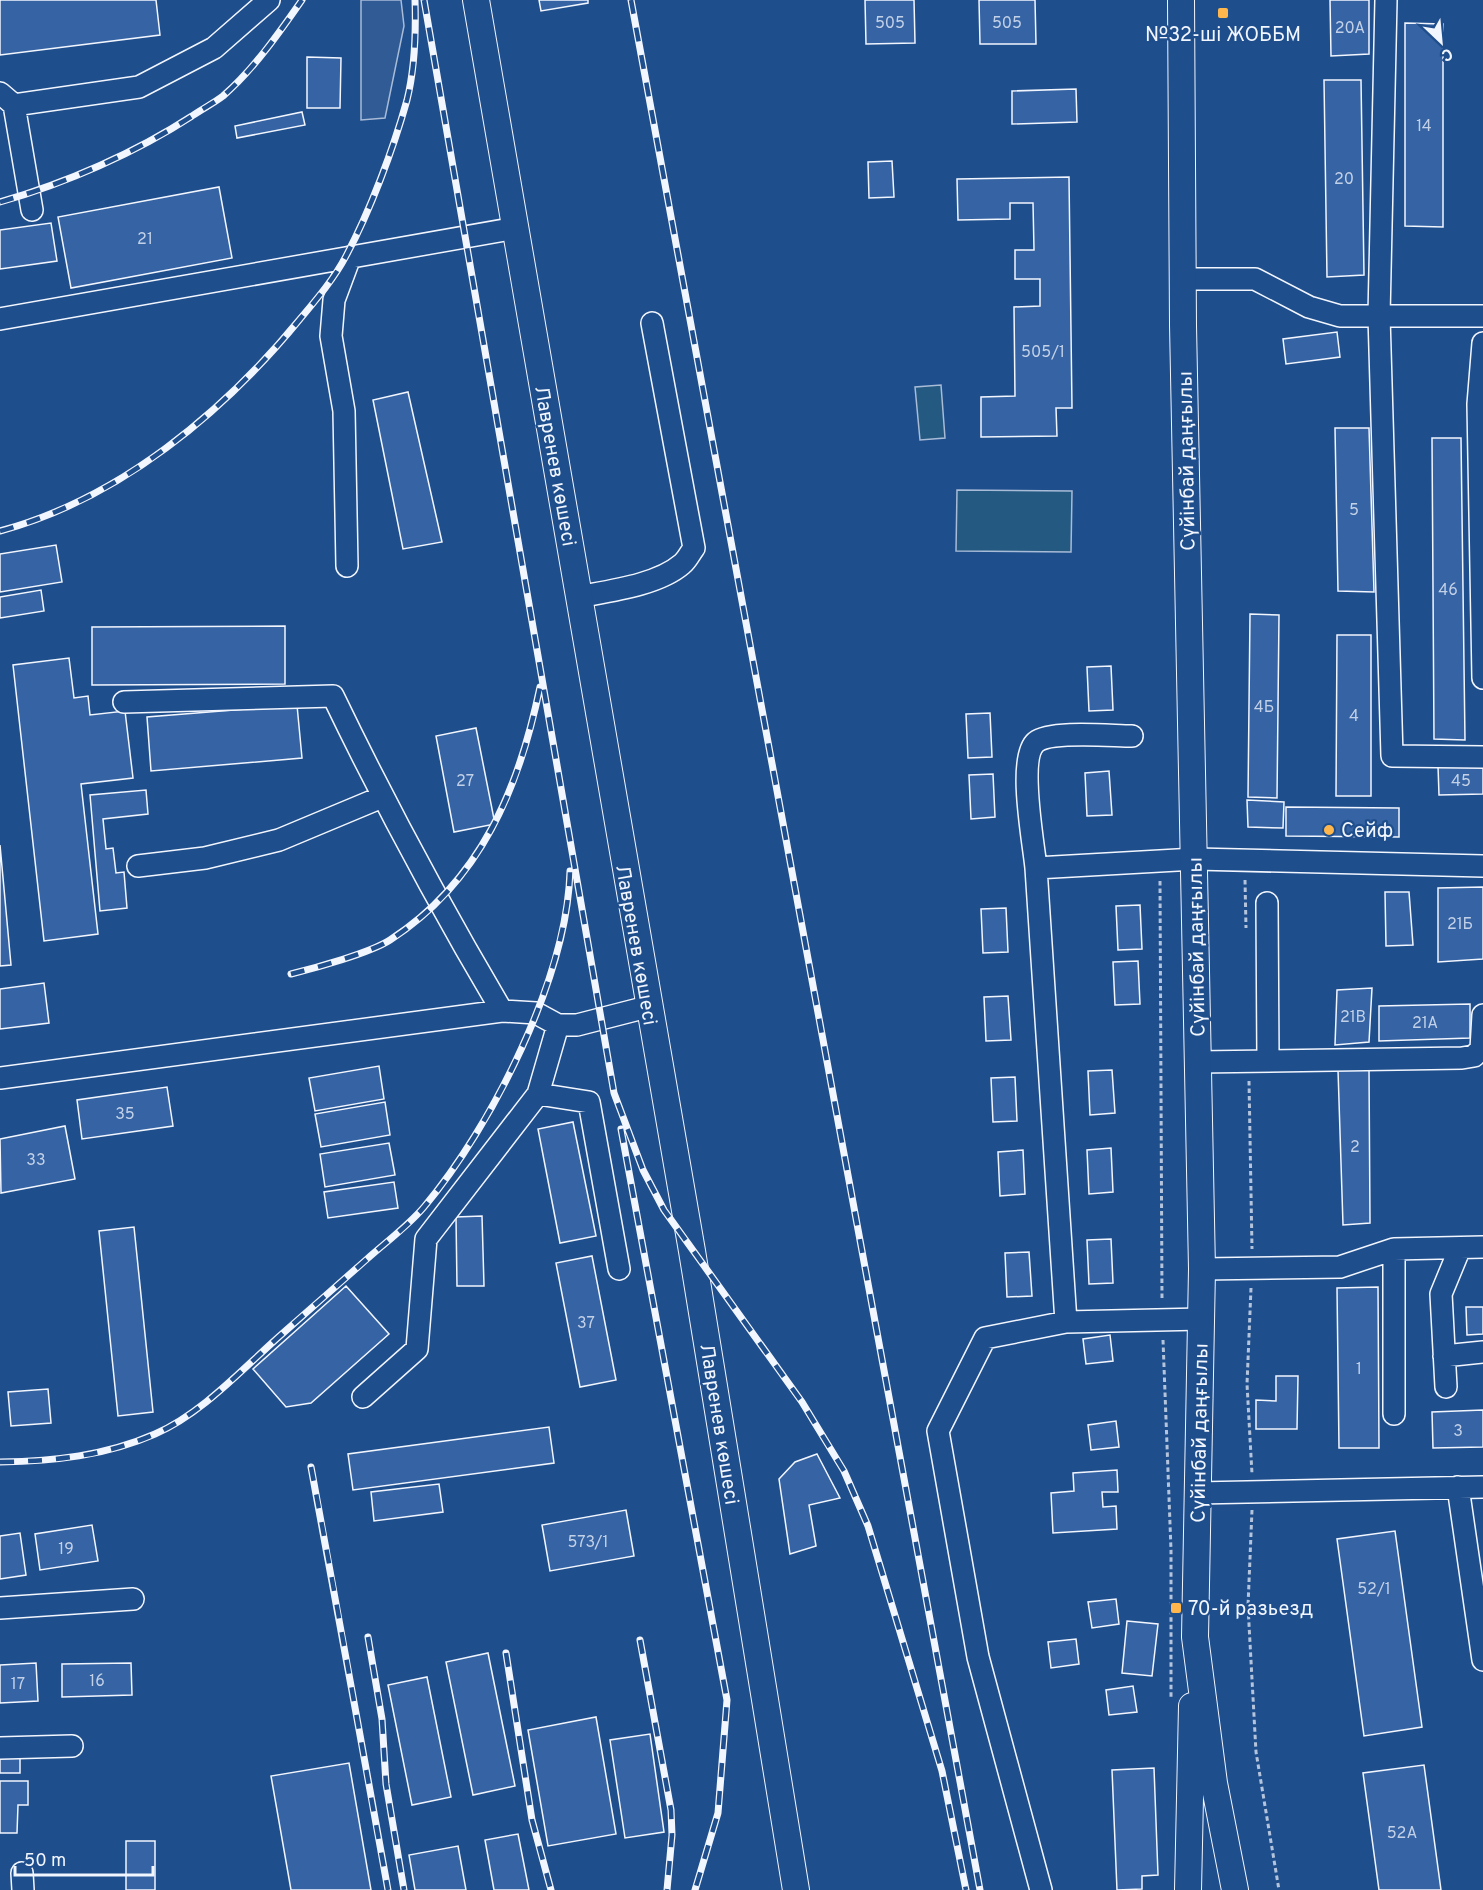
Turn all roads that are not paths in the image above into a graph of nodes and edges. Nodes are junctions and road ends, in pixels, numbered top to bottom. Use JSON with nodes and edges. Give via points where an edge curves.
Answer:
{"nodes":[{"id":1,"x":269,"y":0,"type":"edge"},
{"id":2,"x":476,"y":0,"type":"edge"},
{"id":3,"x":1181,"y":0,"type":"edge"},
{"id":4,"x":1386,"y":0,"type":"edge"},
{"id":5,"x":7,"y":99,"type":"edge"},
{"id":6,"x":32,"y":210,"type":"dead end"},
{"id":7,"x":516,"y":228,"type":"junction"},
{"id":8,"x":350,"y":257,"type":"junction"},
{"id":9,"x":1183,"y":279,"type":"junction"},
{"id":10,"x":1483,"y":315,"type":"edge"},
{"id":11,"x":1379,"y":316,"type":"junction"},
{"id":12,"x":0,"y":319,"type":"edge"},
{"id":13,"x":652,"y":323,"type":"dead end"},
{"id":14,"x":1483,"y":344,"type":"edge"},
{"id":15,"x":347,"y":566,"type":"dead end"},
{"id":16,"x":578,"y":597,"type":"junction"},
{"id":17,"x":1483,"y":678,"type":"edge"},
{"id":18,"x":124,"y":702,"type":"dead end"},
{"id":19,"x":1132,"y":736,"type":"dead end"},
{"id":20,"x":1483,"y":758,"type":"edge"},
{"id":21,"x":381,"y":797,"type":"junction"},
{"id":22,"x":1195,"y":859,"type":"junction"},
{"id":23,"x":138,"y":866,"type":"dead end"},
{"id":24,"x":1483,"y":866,"type":"edge"},
{"id":25,"x":1036,"y":868,"type":"junction"},
{"id":26,"x":1267,"y":903,"type":"dead end"},
{"id":27,"x":647,"y":1007,"type":"junction"},
{"id":28,"x":502,"y":1011,"type":"junction"},
{"id":29,"x":1483,"y":1015,"type":"edge"},
{"id":30,"x":558,"y":1025,"type":"junction"},
{"id":31,"x":1258,"y":1061,"type":"junction"},
{"id":32,"x":1198,"y":1062,"type":"junction"},
{"id":33,"x":0,"y":1078,"type":"edge"},
{"id":34,"x":538,"y":1094,"type":"junction"},
{"id":35,"x":1483,"y":1247,"type":"edge"},
{"id":36,"x":1460,"y":1248,"type":"junction"},
{"id":37,"x":1394,"y":1249,"type":"junction"},
{"id":38,"x":619,"y":1269,"type":"dead end"},
{"id":39,"x":1202,"y":1269,"type":"junction"},
{"id":40,"x":1202,"y":1320,"type":"junction"},
{"id":41,"x":1066,"y":1322,"type":"junction"},
{"id":42,"x":1483,"y":1352,"type":"edge"},
{"id":43,"x":1444,"y":1356,"type":"junction"},
{"id":44,"x":1446,"y":1387,"type":"dead end"},
{"id":45,"x":363,"y":1397,"type":"dead end"},
{"id":46,"x":1394,"y":1414,"type":"dead end"},
{"id":47,"x":1458,"y":1487,"type":"junction"},
{"id":48,"x":1483,"y":1487,"type":"edge"},
{"id":49,"x":1197,"y":1493,"type":"junction"},
{"id":50,"x":1478,"y":1595,"type":"edge"},
{"id":51,"x":133,"y":1599,"type":"dead end"},
{"id":52,"x":0,"y":1608,"type":"edge"},
{"id":53,"x":1195,"y":1636,"type":"junction"},
{"id":54,"x":1483,"y":1660,"type":"edge"},
{"id":55,"x":72,"y":1746,"type":"dead end"},
{"id":56,"x":0,"y":1748,"type":"edge"},
{"id":57,"x":796,"y":1887,"type":"edge"},
{"id":58,"x":1041,"y":1890,"type":"edge"},
{"id":59,"x":1188,"y":1890,"type":"edge"},
{"id":60,"x":1235,"y":1890,"type":"edge"}],
"edges":[{"from":1,"to":5,"type":"street","via":[[214,48],[139,87]]},
{"from":2,"to":7,"type":"main road","name":"Лавренев көшесі"},
{"from":3,"to":9,"type":"main road","name":"Сүйінбай даңғылы"},
{"from":4,"to":11,"type":"street"},
{"from":5,"to":6,"type":"street"},
{"from":7,"to":8,"type":"street"},
{"from":7,"to":16,"type":"main road","name":"Лавренев көшесі"},
{"from":8,"to":12,"type":"street"},
{"from":8,"to":15,"type":"street","via":[[334,300],[332,336],[344,411]]},
{"from":9,"to":11,"type":"street","via":[[1255,279],[1309,307],[1340,316]]},
{"from":9,"to":22,"type":"main road","name":"Сүйінбай даңғылы"},
{"from":10,"to":11,"type":"street"},
{"from":11,"to":20,"type":"street","via":[[1392,756]]},
{"from":13,"to":16,"type":"street","via":[[694,548],[682,564],[656,577]]},
{"from":14,"to":17,"type":"street","via":[[1478,404]]},
{"from":16,"to":27,"type":"main road","name":"Лавренев көшесі"},
{"from":18,"to":21,"type":"street","via":[[333,696]]},
{"from":19,"to":25,"type":"street","via":[[1049,737],[1036,742],[1028,755],[1027,778]]},
{"from":21,"to":23,"type":"street","via":[[279,840],[205,858]]},
{"from":21,"to":28,"type":"street"},
{"from":22,"to":24,"type":"street"},
{"from":22,"to":25,"type":"street"},
{"from":22,"to":32,"type":"main road","name":"Сүйінбай даңғылы"},
{"from":25,"to":41,"type":"street"},
{"from":26,"to":31,"type":"street"},
{"from":27,"to":30,"type":"street","via":[[577,1025]]},
{"from":27,"to":57,"type":"main road","name":"Лавренев көшесі","via":[[692,1251]]},
{"from":28,"to":30,"type":"street","via":[[536,1013]]},
{"from":28,"to":33,"type":"street"},
{"from":29,"to":31,"type":"street","via":[[1481,1049],[1474,1056]]},
{"from":30,"to":34,"type":"street"},
{"from":31,"to":32,"type":"street"},
{"from":32,"to":39,"type":"main road","name":"Сүйінбай даңғылы"},
{"from":34,"to":38,"type":"street","via":[[589,1102]]},
{"from":34,"to":45,"type":"street","via":[[426,1239],[417,1349]]},
{"from":35,"to":36,"type":"street"},
{"from":36,"to":37,"type":"street"},
{"from":36,"to":43,"type":"street","via":[[1441,1294]]},
{"from":37,"to":39,"type":"street","via":[[1340,1267]]},
{"from":37,"to":46,"type":"street"},
{"from":39,"to":40,"type":"main road","name":"Сүйінбай даңғылы"},
{"from":40,"to":41,"type":"street"},
{"from":40,"to":49,"type":"main road","name":"Сүйінбай даңғылы"},
{"from":41,"to":58,"type":"street","via":[[985,1338],[938,1431],[978,1657]]},
{"from":42,"to":43,"type":"street"},
{"from":43,"to":44,"type":"street"},
{"from":47,"to":48,"type":"street"},
{"from":47,"to":49,"type":"street"},
{"from":47,"to":50,"type":"street"},
{"from":49,"to":53,"type":"main road","name":"Сүйінбай даңғылы"},
{"from":50,"to":54,"type":"street"},
{"from":51,"to":52,"type":"street"},
{"from":53,"to":59,"type":"main road"},
{"from":53,"to":60,"type":"main road","name":"Сүйінбай даңғылы","via":[[1214,1783]]},
{"from":55,"to":56,"type":"street"}]}
